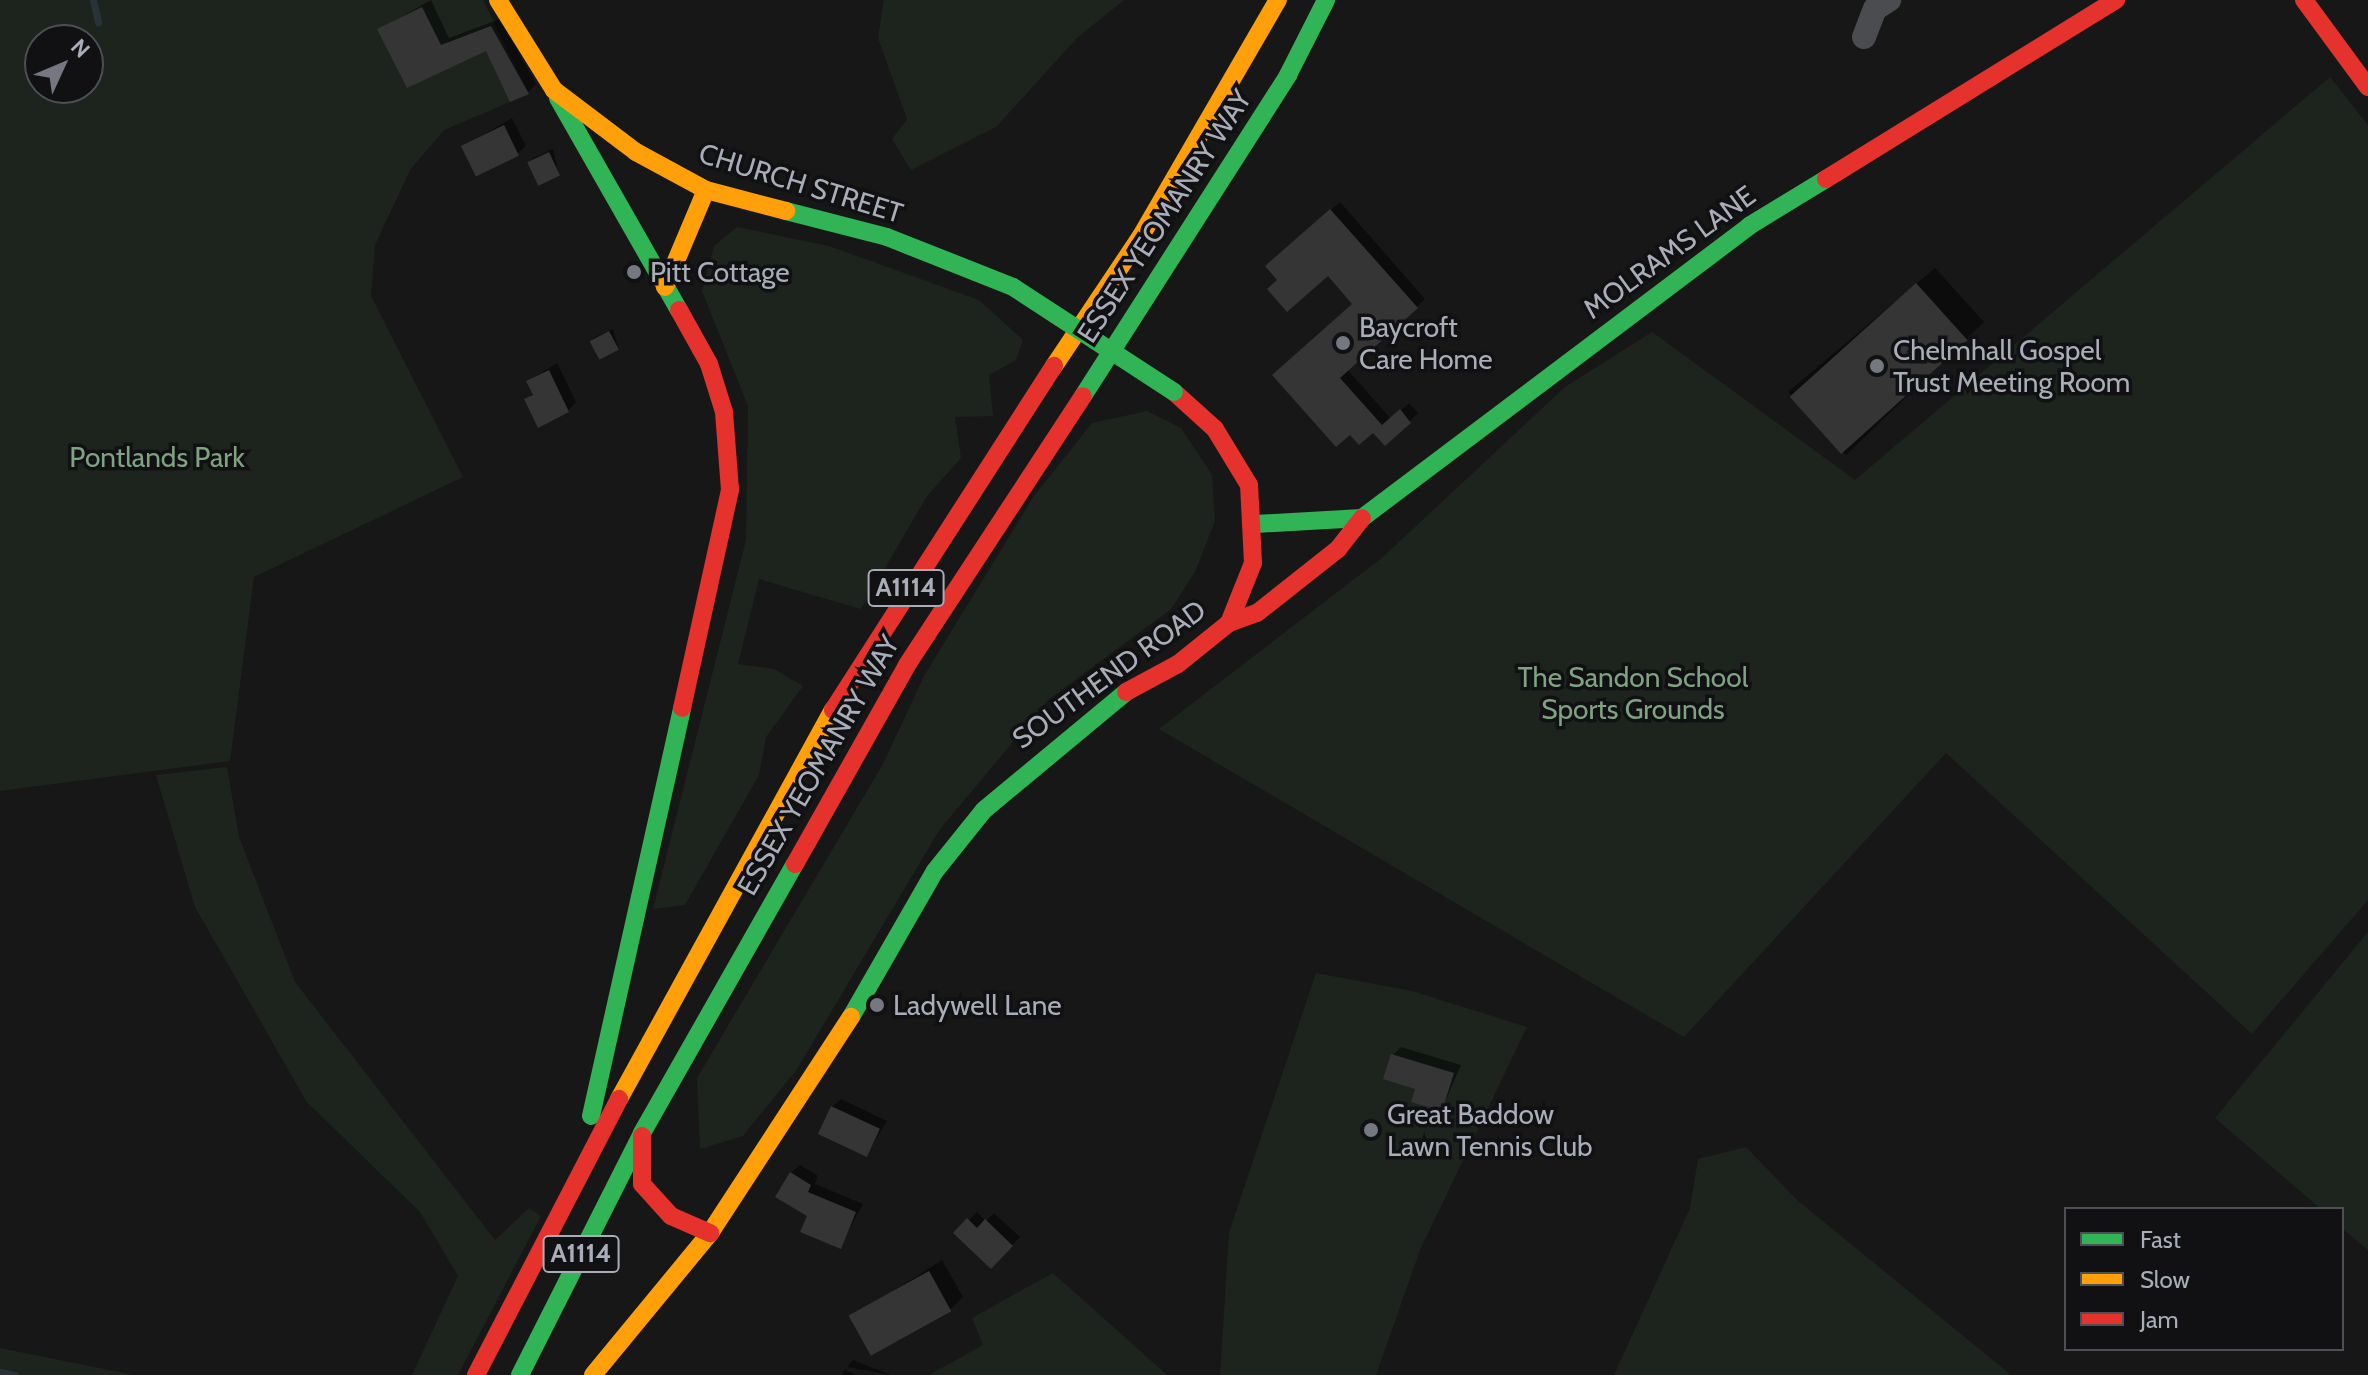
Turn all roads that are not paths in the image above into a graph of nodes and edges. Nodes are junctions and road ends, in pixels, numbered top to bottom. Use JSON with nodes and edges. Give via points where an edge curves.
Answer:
{"nodes":[{"id":1,"x":498,"y":0,"type":"edge"},
{"id":2,"x":1278,"y":0,"type":"edge"},
{"id":3,"x":1326,"y":0,"type":"edge"},
{"id":4,"x":1889,"y":0,"type":"edge"},
{"id":5,"x":2116,"y":0,"type":"edge"},
{"id":6,"x":2304,"y":0,"type":"edge"},
{"id":7,"x":2086,"y":7,"type":"edge"},
{"id":8,"x":1864,"y":37,"type":"dead end"},
{"id":9,"x":2368,"y":87,"type":"edge"},
{"id":10,"x":554,"y":90,"type":"junction"},
{"id":11,"x":706,"y":190,"type":"junction"},
{"id":12,"x":665,"y":287,"type":"junction"},
{"id":13,"x":1013,"y":287,"type":"joint"},
{"id":14,"x":1362,"y":518,"type":"junction"},
{"id":15,"x":1256,"y":524,"type":"junction"},
{"id":16,"x":1229,"y":623,"type":"junction"},
{"id":17,"x":642,"y":1133,"type":"junction"},
{"id":18,"x":566,"y":1195,"type":"junction"},
{"id":19,"x":710,"y":1233,"type":"junction"},
{"id":20,"x":476,"y":1375,"type":"edge"},
{"id":21,"x":520,"y":1375,"type":"edge"},
{"id":22,"x":593,"y":1375,"type":"edge"}],
"edges":[{"from":1,"to":10,"type":"main road","name":"CHURCH STREET"},
{"from":2,"to":18,"type":"main road","name":"ESSEX YEOMANRY WAY","number":"A1114","via":[[1141,236],[868,645]]},
{"from":3,"to":17,"type":"main road","name":"ESSEX YEOMANRY WAY","number":"A1114","via":[[1196,221],[907,665]]},
{"from":4,"to":8,"type":"street","via":[[1875,9]]},
{"from":5,"to":7,"type":"main road","name":"MOLRAMS LANE"},
{"from":6,"to":9,"type":"main road"},
{"from":7,"to":14,"type":"main road","name":"MOLRAMS LANE","via":[[1749,226]]},
{"from":10,"to":11,"type":"main road","name":"CHURCH STREET","via":[[636,152]]},
{"from":10,"to":12,"type":"main road"},
{"from":11,"to":12,"type":"main road"},
{"from":11,"to":13,"type":"main road","name":"CHURCH STREET","via":[[887,237]]},
{"from":12,"to":18,"type":"main road","via":[[709,364],[724,412],[730,490],[604,1073]]},
{"from":13,"to":15,"type":"main road","name":"SOUTHEND ROAD","bridge":true,"via":[[1174,392],[1235,455]]},
{"from":14,"to":15,"type":"main road"},
{"from":14,"to":16,"type":"main road","name":"MOLRAMS LANE","via":[[1338,549],[1269,604]]},
{"from":15,"to":16,"type":"main road","name":"SOUTHEND ROAD","via":[[1253,563]]},
{"from":16,"to":19,"type":"main road","name":"SOUTHEND ROAD","via":[[1049,749],[984,810],[935,871],[827,1060]]},
{"from":17,"to":19,"type":"main road","via":[[642,1184],[671,1216]]},
{"from":17,"to":21,"type":"main road","name":"ESSEX YEOMANRY WAY","number":"A1114"},
{"from":18,"to":20,"type":"main road","number":"A1114"},
{"from":19,"to":22,"type":"main road","name":"SOUTHEND ROAD"}]}
